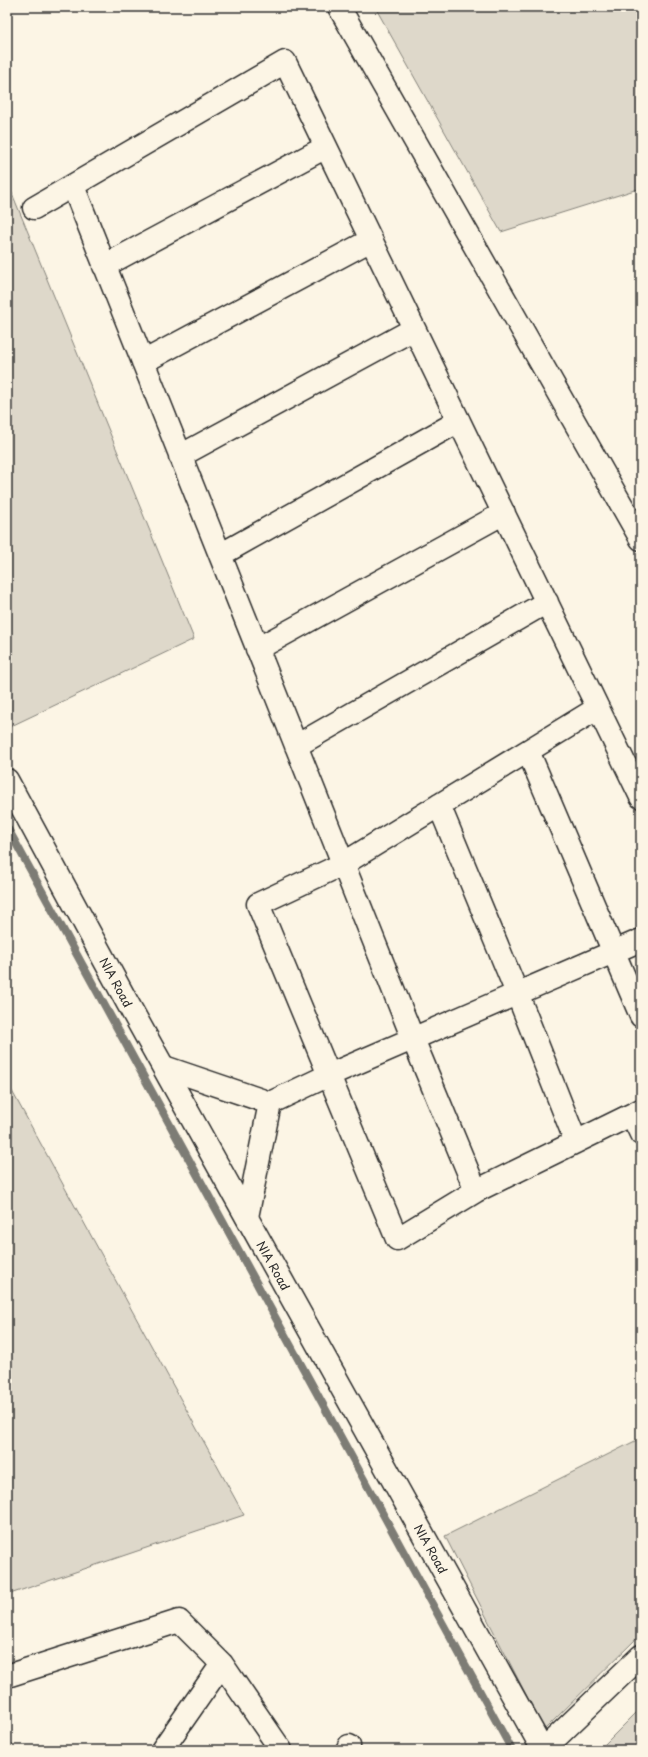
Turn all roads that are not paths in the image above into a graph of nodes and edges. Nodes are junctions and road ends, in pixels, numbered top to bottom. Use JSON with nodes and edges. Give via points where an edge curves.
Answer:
{"nodes":[{"id":1,"x":338,"y":7,"type":"edge"},
{"id":2,"x":326,"y":147,"type":"junction"},
{"id":3,"x":73,"y":186,"type":"junction"},
{"id":4,"x":34,"y":208,"type":"dead end"},
{"id":5,"x":371,"y":240,"type":"junction"},
{"id":6,"x":104,"y":266,"type":"junction"},
{"id":7,"x":414,"y":329,"type":"junction"},
{"id":8,"x":143,"y":362,"type":"junction"},
{"id":9,"x":459,"y":421,"type":"junction"},
{"id":10,"x":180,"y":456,"type":"junction"},
{"id":11,"x":504,"y":513,"type":"junction"},
{"id":12,"x":641,"y":539,"type":"edge"},
{"id":13,"x":220,"y":555,"type":"junction"},
{"id":14,"x":547,"y":602,"type":"junction"},
{"id":15,"x":257,"y":649,"type":"junction"},
{"id":16,"x":598,"y":708,"type":"junction"},
{"id":17,"x":296,"y":746,"type":"junction"},
{"id":18,"x":528,"y":751,"type":"junction"},
{"id":19,"x":7,"y":780,"type":"edge"},
{"id":20,"x":641,"y":797,"type":"edge"},
{"id":21,"x":439,"y":805,"type":"junction"},
{"id":22,"x":343,"y":864,"type":"junction"},
{"id":23,"x":641,"y":940,"type":"edge"},
{"id":24,"x":613,"y":952,"type":"junction"},
{"id":25,"x":518,"y":993,"type":"junction"},
{"id":26,"x":641,"y":1016,"type":"edge"},
{"id":27,"x":413,"y":1039,"type":"junction"},
{"id":28,"x":164,"y":1067,"type":"junction"},
{"id":29,"x":329,"y":1075,"type":"junction"},
{"id":30,"x":270,"y":1103,"type":"junction"},
{"id":31,"x":636,"y":1112,"type":"edge"},
{"id":32,"x":641,"y":1134,"type":"edge"},
{"id":33,"x":576,"y":1142,"type":"junction"},
{"id":34,"x":476,"y":1191,"type":"junction"},
{"id":35,"x":248,"y":1217,"type":"junction"},
{"id":36,"x":641,"y":1656,"type":"edge"},
{"id":37,"x":222,"y":1664,"type":"junction"},
{"id":38,"x":7,"y":1676,"type":"edge"},
{"id":39,"x":162,"y":1750,"type":"edge"},
{"id":40,"x":281,"y":1750,"type":"edge"},
{"id":41,"x":543,"y":1750,"type":"edge"}],
"edges":[{"from":1,"to":12,"type":"street"},
{"from":2,"to":3,"type":"street","via":[[285,62]]},
{"from":2,"to":5,"type":"street"},
{"from":2,"to":6,"type":"street"},
{"from":3,"to":4,"type":"street"},
{"from":3,"to":6,"type":"street"},
{"from":5,"to":7,"type":"street"},
{"from":5,"to":8,"type":"street"},
{"from":6,"to":8,"type":"street"},
{"from":7,"to":9,"type":"street"},
{"from":7,"to":10,"type":"street"},
{"from":8,"to":10,"type":"street"},
{"from":9,"to":11,"type":"street"},
{"from":9,"to":13,"type":"street"},
{"from":10,"to":13,"type":"street"},
{"from":11,"to":14,"type":"street"},
{"from":11,"to":15,"type":"street"},
{"from":13,"to":15,"type":"street"},
{"from":14,"to":16,"type":"street"},
{"from":14,"to":17,"type":"street"},
{"from":15,"to":17,"type":"street"},
{"from":16,"to":18,"type":"street"},
{"from":16,"to":20,"type":"street"},
{"from":17,"to":22,"type":"street"},
{"from":18,"to":21,"type":"street"},
{"from":18,"to":24,"type":"street"},
{"from":19,"to":28,"type":"street","name":"NIA Road"},
{"from":21,"to":22,"type":"street"},
{"from":21,"to":25,"type":"street"},
{"from":22,"to":27,"type":"street"},
{"from":22,"to":29,"type":"street","via":[[258,904]]},
{"from":23,"to":24,"type":"street"},
{"from":24,"to":25,"type":"street"},
{"from":24,"to":26,"type":"street"},
{"from":25,"to":27,"type":"street"},
{"from":25,"to":33,"type":"street"},
{"from":27,"to":29,"type":"street"},
{"from":27,"to":34,"type":"street"},
{"from":28,"to":30,"type":"street"},
{"from":28,"to":35,"type":"street","name":"NIA Road"},
{"from":29,"to":30,"type":"street"},
{"from":29,"to":34,"type":"street","via":[[397,1239]]},
{"from":30,"to":35,"type":"street"},
{"from":31,"to":32,"type":"street"},
{"from":31,"to":33,"type":"street"},
{"from":33,"to":34,"type":"street"},
{"from":35,"to":41,"type":"street","name":"NIA Road"},
{"from":36,"to":41,"type":"street"},
{"from":37,"to":38,"type":"street","via":[[179,1621]]},
{"from":37,"to":39,"type":"street"},
{"from":37,"to":40,"type":"street"}]}
